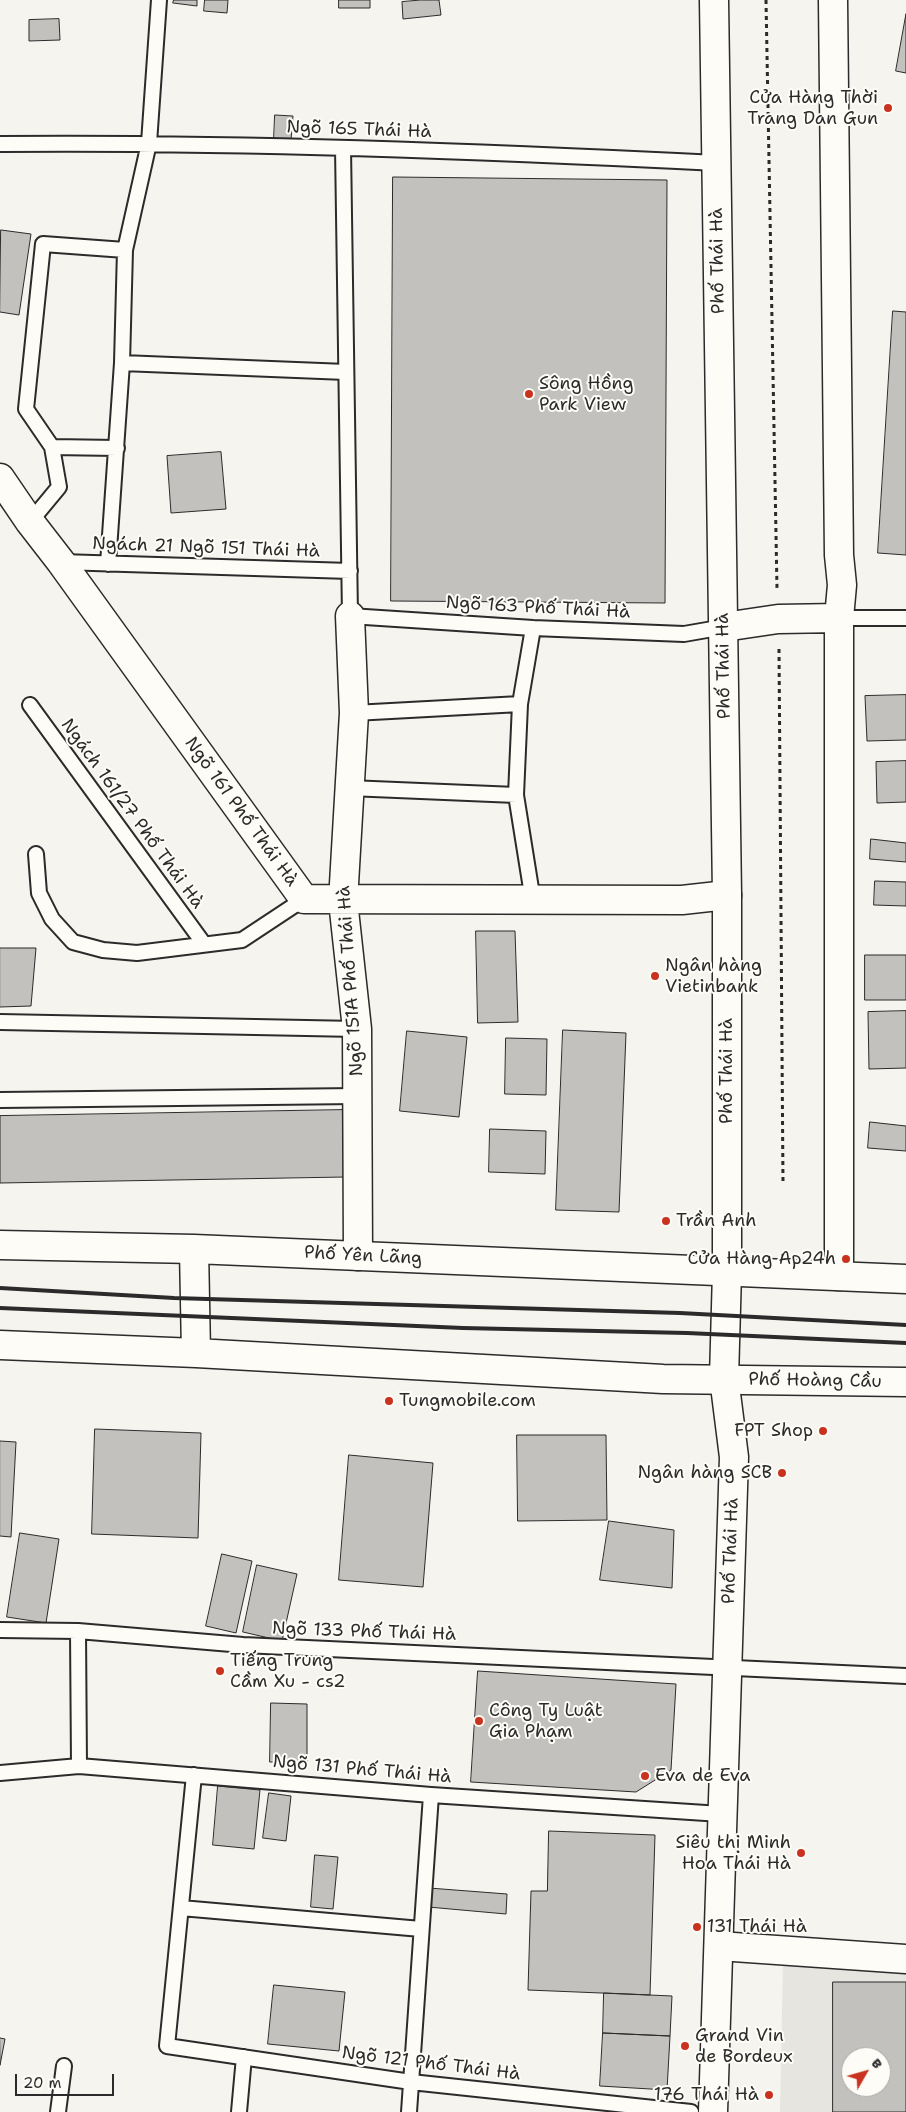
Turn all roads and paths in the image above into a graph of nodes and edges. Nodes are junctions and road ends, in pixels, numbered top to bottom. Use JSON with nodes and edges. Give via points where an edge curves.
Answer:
{"nodes":[{"id":1,"x":159,"y":0,"type":"edge"},
{"id":2,"x":714,"y":0,"type":"edge"},
{"id":3,"x":833,"y":0,"type":"edge"},
{"id":4,"x":149,"y":143,"type":"junction"},
{"id":5,"x":0,"y":144,"type":"edge"},
{"id":6,"x":343,"y":148,"type":"junction"},
{"id":7,"x":717,"y":163,"type":"junction"},
{"id":8,"x":125,"y":250,"type":"junction"},
{"id":9,"x":122,"y":363,"type":"junction"},
{"id":10,"x":346,"y":372,"type":"junction"},
{"id":11,"x":52,"y":447,"type":"junction"},
{"id":12,"x":116,"y":448,"type":"junction"},
{"id":13,"x":0,"y":478,"type":"edge"},
{"id":14,"x":30,"y":522,"type":"junction"},
{"id":15,"x":61,"y":562,"type":"junction"},
{"id":16,"x":108,"y":564,"type":"junction"},
{"id":17,"x":350,"y":571,"type":"junction"},
{"id":18,"x":350,"y":616,"type":"junction"},
{"id":19,"x":839,"y":618,"type":"junction"},
{"id":20,"x":906,"y":618,"type":"edge"},
{"id":21,"x":724,"y":627,"type":"junction"},
{"id":22,"x":533,"y":628,"type":"junction"},
{"id":23,"x":520,"y":704,"type":"junction"},
{"id":24,"x":30,"y":705,"type":"dead end"},
{"id":25,"x":354,"y":713,"type":"junction"},
{"id":26,"x":349,"y":788,"type":"junction"},
{"id":27,"x":516,"y":795,"type":"junction"},
{"id":28,"x":36,"y":854,"type":"dead end"},
{"id":29,"x":727,"y":895,"type":"junction"},
{"id":30,"x":304,"y":899,"type":"junction"},
{"id":31,"x":343,"y":901,"type":"junction"},
{"id":32,"x":533,"y":901,"type":"junction"},
{"id":33,"x":204,"y":944,"type":"junction"},
{"id":34,"x":0,"y":1022,"type":"edge"},
{"id":35,"x":357,"y":1028,"type":"junction"},
{"id":36,"x":357,"y":1096,"type":"junction"},
{"id":37,"x":0,"y":1100,"type":"edge"},
{"id":38,"x":0,"y":1245,"type":"edge"},
{"id":39,"x":194,"y":1248,"type":"junction"},
{"id":40,"x":358,"y":1256,"type":"junction"},
{"id":41,"x":727,"y":1272,"type":"junction"},
{"id":42,"x":839,"y":1276,"type":"junction"},
{"id":43,"x":906,"y":1279,"type":"edge"},
{"id":44,"x":0,"y":1345,"type":"edge"},
{"id":45,"x":196,"y":1353,"type":"junction"},
{"id":46,"x":724,"y":1378,"type":"junction"},
{"id":47,"x":906,"y":1382,"type":"edge"},
{"id":48,"x":0,"y":1630,"type":"edge"},
{"id":49,"x":78,"y":1631,"type":"junction"},
{"id":50,"x":726,"y":1667,"type":"junction"},
{"id":51,"x":906,"y":1676,"type":"edge"},
{"id":52,"x":78,"y":1766,"type":"junction"},
{"id":53,"x":0,"y":1773,"type":"edge"},
{"id":54,"x":194,"y":1775,"type":"junction"},
{"id":55,"x":431,"y":1795,"type":"junction"},
{"id":56,"x":721,"y":1814,"type":"junction"},
{"id":57,"x":181,"y":1908,"type":"junction"},
{"id":58,"x":421,"y":1929,"type":"junction"},
{"id":59,"x":719,"y":1946,"type":"junction"},
{"id":60,"x":906,"y":1959,"type":"edge"},
{"id":61,"x":244,"y":2057,"type":"junction"},
{"id":62,"x":64,"y":2066,"type":"dead end"},
{"id":63,"x":412,"y":2082,"type":"junction"},
{"id":64,"x":58,"y":2112,"type":"edge"},
{"id":65,"x":240,"y":2112,"type":"edge"},
{"id":66,"x":409,"y":2112,"type":"edge"},
{"id":67,"x":691,"y":2112,"type":"edge"},
{"id":68,"x":713,"y":2112,"type":"edge"}],
"edges":[{"from":1,"to":4,"type":"lane"},
{"from":2,"to":7,"type":"main road","name":"Phố Thái Hà"},
{"from":3,"to":19,"type":"main road","via":[[838,555],[842,585]]},
{"from":4,"to":5,"type":"lane","name":"Ngõ 165 Thái Hà"},
{"from":4,"to":6,"type":"lane","name":"Ngõ 165 Thái Hà"},
{"from":4,"to":8,"type":"lane"},
{"from":6,"to":7,"type":"lane","name":"Ngõ 165 Thái Hà"},
{"from":6,"to":10,"type":"lane"},
{"from":7,"to":21,"type":"main road","name":"Phố Thái Hà"},
{"from":8,"to":9,"type":"lane"},
{"from":8,"to":11,"type":"lane","via":[[42,244],[26,409]]},
{"from":9,"to":10,"type":"lane"},
{"from":9,"to":12,"type":"lane"},
{"from":10,"to":17,"type":"lane"},
{"from":11,"to":12,"type":"lane"},
{"from":11,"to":14,"type":"lane","via":[[59,487]]},
{"from":12,"to":16,"type":"lane"},
{"from":13,"to":14,"type":"main road","name":"Ngõ 161 Phố Thái Hà"},
{"from":14,"to":15,"type":"main road","name":"Ngõ 161 Phố Thái Hà"},
{"from":15,"to":16,"type":"lane","name":"Ngách 21 Ngõ 151 Thái Hà"},
{"from":15,"to":30,"type":"main road","name":"Ngõ 161 Phố Thái Hà"},
{"from":16,"to":17,"type":"lane","name":"Ngách 21 Ngõ 151 Thái Hà"},
{"from":17,"to":18,"type":"lane"},
{"from":18,"to":22,"type":"lane","name":"Ngõ 163 Phố Thái Hà"},
{"from":18,"to":25,"type":"main road","name":"Ngõ 151A Phố Thái Hà"},
{"from":19,"to":20,"type":"lane"},
{"from":19,"to":21,"type":"main road","via":[[778,619]]},
{"from":19,"to":42,"type":"main road"},
{"from":21,"to":22,"type":"lane","name":"Ngõ 163 Phố Thái Hà","via":[[684,634]]},
{"from":21,"to":29,"type":"main road","name":"Phố Thái Hà"},
{"from":22,"to":23,"type":"lane"},
{"from":23,"to":25,"type":"lane"},
{"from":23,"to":27,"type":"lane"},
{"from":24,"to":33,"type":"lane","name":"Ngách 161/27 Phố Thái Hà"},
{"from":25,"to":26,"type":"main road","name":"Ngõ 151A Phố Thái Hà"},
{"from":26,"to":27,"type":"lane"},
{"from":26,"to":31,"type":"main road","name":"Ngõ 151A Phố Thái Hà"},
{"from":27,"to":32,"type":"lane"},
{"from":28,"to":33,"type":"lane","via":[[39,893],[52,919],[73,942],[103,950],[137,953]]},
{"from":29,"to":32,"type":"main road","name":"Ngõ 161 Phố Thái Hà","via":[[682,900]]},
{"from":29,"to":41,"type":"main road","name":"Phố Thái Hà"},
{"from":30,"to":31,"type":"main road","name":"Ngõ 161 Phố Thái Hà"},
{"from":30,"to":33,"type":"lane","via":[[242,940]]},
{"from":31,"to":32,"type":"main road","name":"Ngõ 161 Phố Thái Hà"},
{"from":31,"to":35,"type":"main road","name":"Ngõ 151A Phố Thái Hà"},
{"from":34,"to":35,"type":"lane"},
{"from":35,"to":36,"type":"main road","name":"Ngõ 151A Phố Thái Hà"},
{"from":36,"to":37,"type":"lane"},
{"from":36,"to":40,"type":"main road","name":"Ngõ 151A Phố Thái Hà"},
{"from":38,"to":39,"type":"main road","name":"Phố Yên Lãng"},
{"from":39,"to":40,"type":"main road","name":"Phố Yên Lãng"},
{"from":39,"to":45,"type":"main road"},
{"from":40,"to":41,"type":"main road","name":"Phố Yên Lãng"},
{"from":41,"to":42,"type":"main road"},
{"from":41,"to":46,"type":"main road","name":"Phố Thái Hà"},
{"from":42,"to":43,"type":"main road"},
{"from":44,"to":45,"type":"main road"},
{"from":45,"to":46,"type":"main road","via":[[644,1378]]},
{"from":46,"to":47,"type":"main road","name":"Phố Hoàng Cầu"},
{"from":46,"to":50,"type":"main road","name":"Phố Thái Hà","via":[[734,1457]]},
{"from":48,"to":49,"type":"lane","name":"Ngõ 133 Phố Thái Hà"},
{"from":49,"to":50,"type":"lane","name":"Ngõ 133 Phố Thái Hà","via":[[243,1645]]},
{"from":49,"to":52,"type":"lane"},
{"from":50,"to":51,"type":"lane","name":"Ngõ 133 Phố Thái Hà"},
{"from":50,"to":56,"type":"main road","name":"Phố Thái Hà"},
{"from":52,"to":53,"type":"lane","name":"Ngõ 131 Phố Thái Hà"},
{"from":52,"to":54,"type":"lane","name":"Ngõ 131 Phố Thái Hà"},
{"from":54,"to":55,"type":"lane","name":"Ngõ 131 Phố Thái Hà"},
{"from":54,"to":57,"type":"lane"},
{"from":55,"to":56,"type":"lane","name":"Ngõ 131 Phố Thái Hà"},
{"from":55,"to":58,"type":"lane"},
{"from":56,"to":59,"type":"main road","name":"Phố Thái Hà"},
{"from":57,"to":58,"type":"lane"},
{"from":57,"to":61,"type":"lane","name":"Ngõ 121 Phố Thái Hà","via":[[167,2046]]},
{"from":58,"to":63,"type":"lane"},
{"from":59,"to":60,"type":"main road"},
{"from":59,"to":68,"type":"main road","name":"Phố Thái Hà"},
{"from":61,"to":63,"type":"lane","name":"Ngõ 121 Phố Thái Hà"},
{"from":61,"to":65,"type":"lane"},
{"from":62,"to":64,"type":"lane"},
{"from":63,"to":66,"type":"lane"},
{"from":63,"to":67,"type":"lane","name":"Ngõ 121 Phố Thái Hà"}]}
